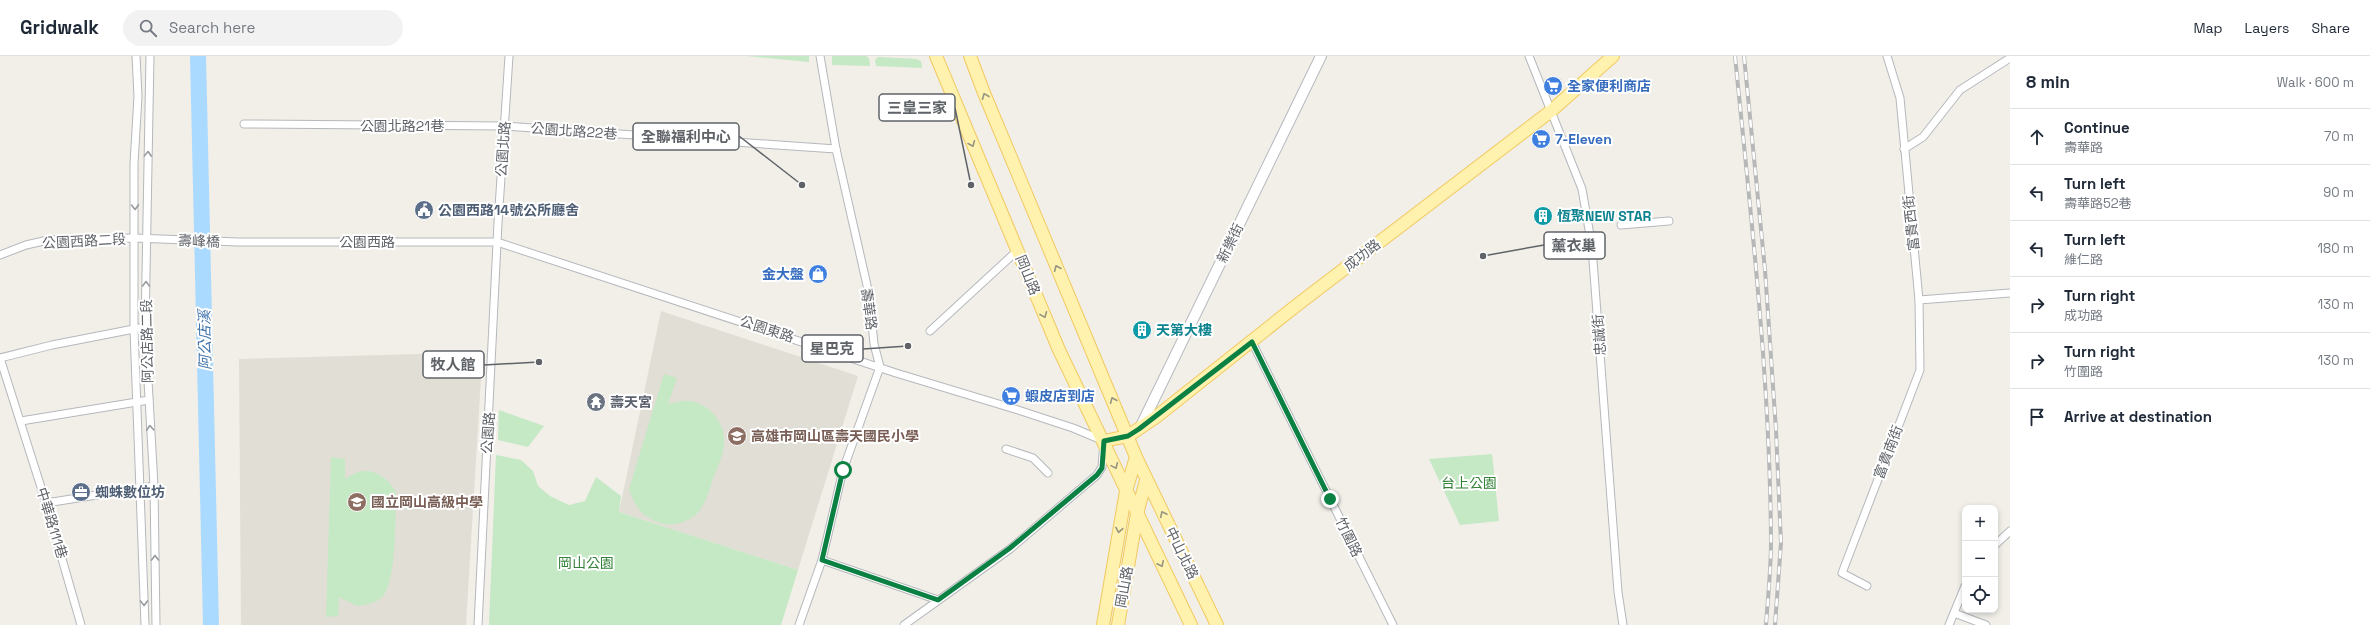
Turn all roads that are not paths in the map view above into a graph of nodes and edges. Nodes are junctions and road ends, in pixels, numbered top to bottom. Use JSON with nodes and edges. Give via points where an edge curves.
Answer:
{"nodes":[{"id":1,"x":136,"y":56,"type":"edge"},
{"id":2,"x":150,"y":56,"type":"edge"},
{"id":3,"x":509,"y":56,"type":"edge"},
{"id":4,"x":820,"y":56,"type":"edge"},
{"id":5,"x":936,"y":56,"type":"edge"},
{"id":6,"x":970,"y":56,"type":"edge"},
{"id":7,"x":1321,"y":56,"type":"edge"},
{"id":8,"x":1529,"y":56,"type":"edge"},
{"id":9,"x":1612,"y":56,"type":"edge"},
{"id":10,"x":1887,"y":56,"type":"edge"},
{"id":11,"x":2010,"y":58,"type":"edge"},
{"id":12,"x":138,"y":96,"type":"junction"},
{"id":13,"x":151,"y":96,"type":"junction"},
{"id":14,"x":1551,"y":111,"type":"junction"},
{"id":15,"x":244,"y":124,"type":"dead end"},
{"id":16,"x":504,"y":126,"type":"junction"},
{"id":17,"x":836,"y":149,"type":"junction"},
{"id":18,"x":1904,"y":149,"type":"junction"},
{"id":19,"x":1669,"y":221,"type":"dead end"},
{"id":20,"x":1621,"y":225,"type":"dead end"},
{"id":21,"x":135,"y":238,"type":"junction"},
{"id":22,"x":147,"y":239,"type":"junction"},
{"id":23,"x":238,"y":242,"type":"joint"},
{"id":24,"x":497,"y":242,"type":"junction"},
{"id":25,"x":1018,"y":250,"type":"junction"},
{"id":26,"x":0,"y":255,"type":"edge"},
{"id":27,"x":2010,"y":293,"type":"edge"},
{"id":28,"x":1919,"y":300,"type":"junction"},
{"id":29,"x":146,"y":328,"type":"junction"},
{"id":30,"x":134,"y":329,"type":"junction"},
{"id":31,"x":930,"y":332,"type":"dead end"},
{"id":32,"x":1252,"y":342,"type":"junction"},
{"id":33,"x":0,"y":358,"type":"edge"},
{"id":34,"x":880,"y":367,"type":"junction"},
{"id":35,"x":136,"y":400,"type":"junction"},
{"id":36,"x":148,"y":400,"type":"junction"},
{"id":37,"x":21,"y":421,"type":"junction"},
{"id":38,"x":1139,"y":429,"type":"junction"},
{"id":39,"x":1128,"y":436,"type":"junction"},
{"id":40,"x":1104,"y":441,"type":"junction"},
{"id":41,"x":1006,"y":448,"type":"dead end"},
{"id":42,"x":1136,"y":457,"type":"junction"},
{"id":43,"x":1048,"y":473,"type":"dead end"},
{"id":44,"x":1146,"y":480,"type":"junction"},
{"id":45,"x":154,"y":486,"type":"junction"},
{"id":46,"x":141,"y":488,"type":"junction"},
{"id":47,"x":1126,"y":491,"type":"junction"},
{"id":48,"x":46,"y":503,"type":"junction"},
{"id":49,"x":1137,"y":514,"type":"junction"},
{"id":50,"x":2010,"y":532,"type":"edge"},
{"id":51,"x":1998,"y":542,"type":"edge"},
{"id":52,"x":822,"y":560,"type":"junction"},
{"id":53,"x":144,"y":579,"type":"junction"},
{"id":54,"x":155,"y":579,"type":"junction"},
{"id":55,"x":1867,"y":586,"type":"dead end"},
{"id":56,"x":1962,"y":593,"type":"edge"},
{"id":57,"x":938,"y":600,"type":"junction"},
{"id":58,"x":1954,"y":613,"type":"junction"},
{"id":59,"x":81,"y":625,"type":"edge"},
{"id":60,"x":145,"y":625,"type":"edge"},
{"id":61,"x":156,"y":625,"type":"edge"},
{"id":62,"x":478,"y":625,"type":"edge"},
{"id":63,"x":799,"y":625,"type":"edge"},
{"id":64,"x":904,"y":625,"type":"edge"},
{"id":65,"x":1103,"y":625,"type":"edge"},
{"id":66,"x":1118,"y":625,"type":"edge"},
{"id":67,"x":1191,"y":625,"type":"edge"},
{"id":68,"x":1217,"y":625,"type":"edge"},
{"id":69,"x":1393,"y":625,"type":"edge"},
{"id":70,"x":1623,"y":625,"type":"edge"},
{"id":71,"x":1949,"y":625,"type":"edge"},
{"id":72,"x":1986,"y":625,"type":"edge"}],
"edges":[{"from":1,"to":12,"type":"street","name":"阿公店路二段"},
{"from":2,"to":13,"type":"street","name":"阿公店路二段"},
{"from":3,"to":16,"type":"street","name":"公園北路"},
{"from":4,"to":17,"type":"street","name":"壽華路"},
{"from":5,"to":25,"type":"main road","name":"岡山路","one_way":true},
{"from":39,"to":6,"type":"main road","name":"岡山路","one_way":true},
{"from":7,"to":38,"type":"street","name":"新樂街"},
{"from":8,"to":14,"type":"street","name":"忠誠街"},
{"from":9,"to":14,"type":"main road","name":"成功路"},
{"from":10,"to":18,"type":"street","name":"富貴西街","via":[[1900,98]]},
{"from":11,"to":18,"type":"street","via":[[1960,90],[1923,137]]},
{"from":12,"to":13,"type":"street"},
{"from":12,"to":21,"type":"street","name":"阿公店路二段","one_way":true,"via":[[134,164]]},
{"from":22,"to":13,"type":"street","name":"阿公店路二段","one_way":true,"via":[[147,164]]},
{"from":14,"to":32,"type":"main road","name":"成功路","via":[[1303,300]]},
{"from":14,"to":70,"type":"street","name":"忠誠街","via":[[1582,189],[1592,247],[1618,592]]},
{"from":15,"to":16,"type":"street","name":"公園北路21巷"},
{"from":16,"to":17,"type":"street","name":"公園北路22巷"},
{"from":16,"to":24,"type":"street","name":"公園北路"},
{"from":17,"to":34,"type":"street","name":"壽華路","via":[[868,294],[874,344]]},
{"from":18,"to":28,"type":"street","name":"富貴西街"},
{"from":19,"to":20,"type":"street"},
{"from":21,"to":22,"type":"street","name":"公園西路二段"},
{"from":21,"to":26,"type":"street","name":"公園西路二段","via":[[48,240]]},
{"from":21,"to":30,"type":"street","name":"阿公店路二段"},
{"from":22,"to":23,"type":"street","name":"壽峰橋"},
{"from":29,"to":22,"type":"street","name":"阿公店路二段","one_way":true},
{"from":23,"to":24,"type":"street","name":"公園西路"},
{"from":24,"to":34,"type":"street","name":"公園東路"},
{"from":24,"to":62,"type":"street","name":"公園路"},
{"from":25,"to":31,"type":"street"},
{"from":25,"to":40,"type":"main road","name":"岡山路","one_way":true,"via":[[1059,350]]},
{"from":27,"to":28,"type":"street"},
{"from":28,"to":55,"type":"street","name":"富貴南街","via":[[1920,370],[1842,573]]},
{"from":29,"to":30,"type":"street"},
{"from":29,"to":36,"type":"street","name":"阿公店路二段"},
{"from":30,"to":33,"type":"street"},
{"from":30,"to":35,"type":"street","name":"阿公店路二段"},
{"from":32,"to":38,"type":"main road","name":"成功路"},
{"from":32,"to":69,"type":"street","name":"竹圍路"},
{"from":33,"to":37,"type":"street","name":"中華路111巷"},
{"from":34,"to":40,"type":"street","name":"公園東路","via":[[1053,422]]},
{"from":34,"to":52,"type":"street","via":[[843,470]]},
{"from":35,"to":36,"type":"street"},
{"from":35,"to":37,"type":"street"},
{"from":35,"to":46,"type":"street","name":"阿公店路二段"},
{"from":45,"to":36,"type":"street","name":"阿公店路二段","one_way":true},
{"from":37,"to":48,"type":"street","name":"中華路111巷"},
{"from":38,"to":39,"type":"main road","name":"成功路"},
{"from":39,"to":40,"type":"main road","name":"成功路"},
{"from":39,"to":42,"type":"main road","name":"岡山路"},
{"from":40,"to":47,"type":"main road","name":"岡山路","one_way":true},
{"from":40,"to":57,"type":"street","via":[[1102,468],[1097,475],[1016,544]]},
{"from":41,"to":43,"type":"street","via":[[1033,458]]},
{"from":42,"to":44,"type":"main road","name":"岡山路"},
{"from":42,"to":47,"type":"main road","name":"岡山路"},
{"from":44,"to":49,"type":"main road","name":"岡山路"},
{"from":68,"to":44,"type":"main road","name":"中山北路","one_way":true},
{"from":45,"to":46,"type":"street"},
{"from":54,"to":45,"type":"street","name":"阿公店路二段","one_way":true},
{"from":46,"to":48,"type":"street"},
{"from":46,"to":53,"type":"street","name":"阿公店路二段"},
{"from":47,"to":49,"type":"main road","name":"中山北路"},
{"from":47,"to":65,"type":"main road","name":"岡山路","one_way":true},
{"from":48,"to":59,"type":"street","name":"中華路111巷"},
{"from":49,"to":66,"type":"main road","name":"岡山路"},
{"from":49,"to":67,"type":"main road","name":"中山北路","one_way":true},
{"from":50,"to":51,"type":"street"},
{"from":52,"to":57,"type":"street"},
{"from":52,"to":63,"type":"street"},
{"from":53,"to":54,"type":"street"},
{"from":53,"to":60,"type":"street","name":"阿公店路二段","one_way":true},
{"from":54,"to":61,"type":"street","name":"阿公店路二段"},
{"from":56,"to":58,"type":"street"},
{"from":57,"to":64,"type":"street"},
{"from":58,"to":71,"type":"street"},
{"from":58,"to":72,"type":"street"}]}
